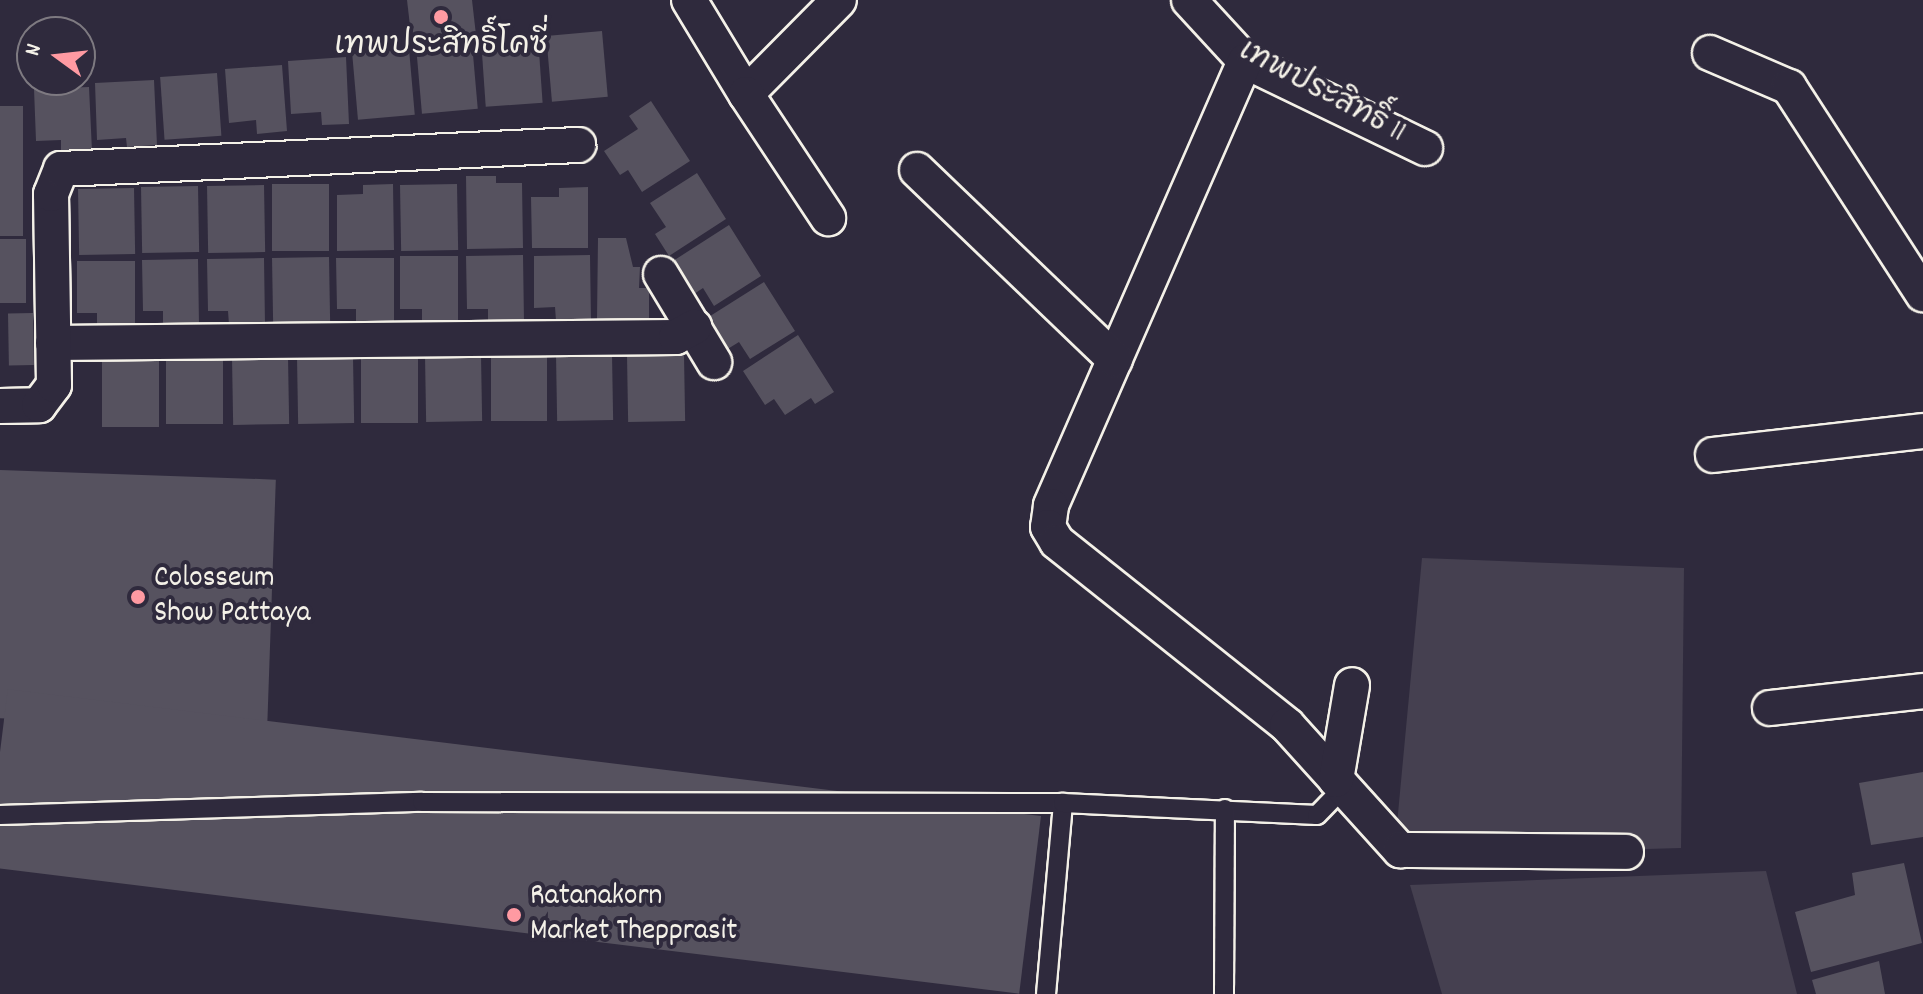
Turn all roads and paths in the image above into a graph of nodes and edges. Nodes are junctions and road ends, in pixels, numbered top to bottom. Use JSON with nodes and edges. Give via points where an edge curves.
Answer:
{"nodes":[{"id":1,"x":689,"y":0,"type":"edge"},
{"id":2,"x":839,"y":0,"type":"edge"},
{"id":3,"x":1189,"y":0,"type":"edge"},
{"id":4,"x":1710,"y":53,"type":"dead end"},
{"id":5,"x":1245,"y":61,"type":"junction"},
{"id":6,"x":746,"y":94,"type":"junction"},
{"id":7,"x":578,"y":145,"type":"dead end"},
{"id":8,"x":1425,"y":148,"type":"dead end"},
{"id":9,"x":917,"y":170,"type":"dead end"},
{"id":10,"x":828,"y":218,"type":"dead end"},
{"id":11,"x":661,"y":274,"type":"dead end"},
{"id":12,"x":1923,"y":294,"type":"edge"},
{"id":13,"x":694,"y":327,"type":"junction"},
{"id":14,"x":53,"y":343,"type":"junction"},
{"id":15,"x":1115,"y":360,"type":"junction"},
{"id":16,"x":714,"y":362,"type":"dead end"},
{"id":17,"x":0,"y":406,"type":"edge"},
{"id":18,"x":1923,"y":431,"type":"edge"},
{"id":19,"x":1713,"y":455,"type":"dead end"},
{"id":20,"x":1352,"y":685,"type":"dead end"},
{"id":21,"x":1923,"y":691,"type":"edge"},
{"id":22,"x":1770,"y":708,"type":"dead end"},
{"id":23,"x":1339,"y":784,"type":"junction"},
{"id":24,"x":1063,"y":803,"type":"junction"},
{"id":25,"x":1225,"y":809,"type":"junction"},
{"id":26,"x":0,"y":815,"type":"edge"},
{"id":27,"x":1626,"y":852,"type":"dead end"},
{"id":28,"x":1046,"y":994,"type":"edge"},
{"id":29,"x":1224,"y":994,"type":"edge"}],
"edges":[{"from":1,"to":6,"type":"street"},
{"from":2,"to":6,"type":"street"},
{"from":3,"to":5,"type":"street","name":"เทพประสิทธิ์ 11"},
{"from":4,"to":12,"type":"street","via":[[1789,87]]},
{"from":5,"to":8,"type":"street","name":"เทพประสิทธิ์ 11"},
{"from":5,"to":15,"type":"street"},
{"from":6,"to":10,"type":"street"},
{"from":7,"to":14,"type":"street","via":[[61,169],[51,194]]},
{"from":9,"to":15,"type":"street"},
{"from":11,"to":13,"type":"street"},
{"from":13,"to":14,"type":"street","via":[[676,337]]},
{"from":13,"to":16,"type":"street"},
{"from":14,"to":17,"type":"street","via":[[54,385],[39,405]]},
{"from":15,"to":23,"type":"street","via":[[1051,506],[1048,527],[1057,542],[1287,725]]},
{"from":18,"to":19,"type":"street"},
{"from":20,"to":23,"type":"street"},
{"from":21,"to":22,"type":"street"},
{"from":23,"to":25,"type":"lane","via":[[1317,815]]},
{"from":23,"to":27,"type":"street","via":[[1385,839],[1414,854]]},
{"from":24,"to":25,"type":"lane"},
{"from":24,"to":26,"type":"lane","via":[[422,802]]},
{"from":24,"to":28,"type":"lane"},
{"from":25,"to":29,"type":"lane"}]}
